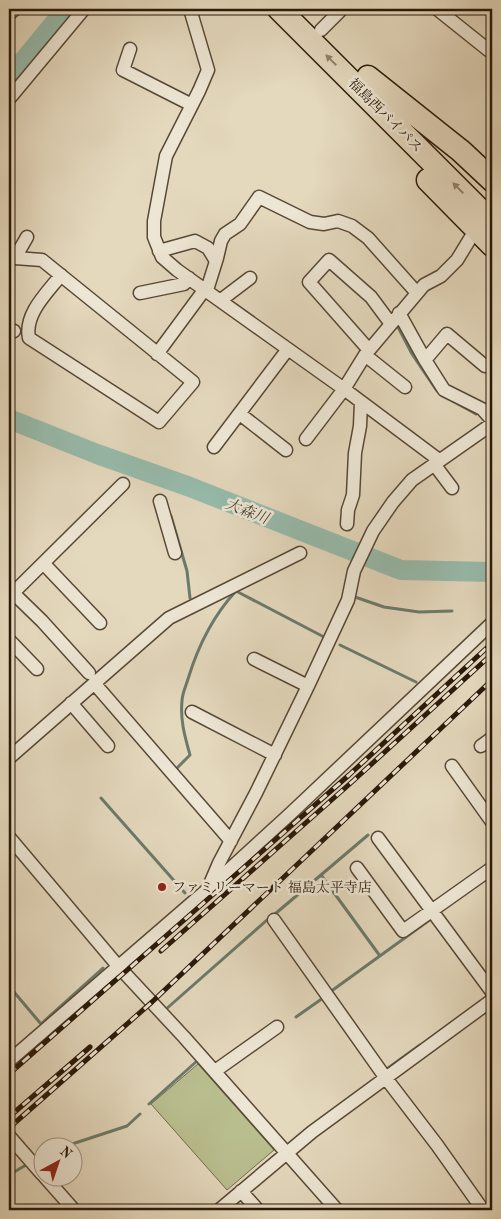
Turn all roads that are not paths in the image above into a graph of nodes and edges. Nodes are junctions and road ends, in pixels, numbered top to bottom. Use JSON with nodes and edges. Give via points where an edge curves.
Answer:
{"nodes":[{"id":1,"x":15,"y":9,"type":"edge"},
{"id":2,"x":84,"y":9,"type":"edge"},
{"id":3,"x":190,"y":9,"type":"edge"},
{"id":4,"x":279,"y":9,"type":"edge"},
{"id":5,"x":300,"y":9,"type":"edge"},
{"id":6,"x":342,"y":9,"type":"edge"},
{"id":7,"x":437,"y":9,"type":"edge"},
{"id":8,"x":9,"y":14,"type":"edge"},
{"id":9,"x":321,"y":30,"type":"junction"},
{"id":10,"x":130,"y":49,"type":"dead end"},
{"id":11,"x":492,"y":53,"type":"edge"},
{"id":12,"x":361,"y":80,"type":"junction"},
{"id":13,"x":9,"y":99,"type":"edge"},
{"id":14,"x":192,"y":105,"type":"junction"},
{"id":15,"x":492,"y":180,"type":"edge"},
{"id":16,"x":492,"y":201,"type":"edge"},
{"id":17,"x":484,"y":226,"type":"edge"},
{"id":18,"x":27,"y":238,"type":"dead end"},
{"id":19,"x":492,"y":245,"type":"edge"},
{"id":20,"x":159,"y":250,"type":"junction"},
{"id":21,"x":12,"y":257,"type":"edge"},
{"id":22,"x":216,"y":261,"type":"junction"},
{"id":23,"x":61,"y":276,"type":"junction"},
{"id":24,"x":189,"y":278,"type":"junction"},
{"id":25,"x":250,"y":278,"type":"dead end"},
{"id":26,"x":206,"y":289,"type":"junction"},
{"id":27,"x":140,"y":293,"type":"dead end"},
{"id":28,"x":417,"y":293,"type":"junction"},
{"id":29,"x":221,"y":300,"type":"junction"},
{"id":30,"x":400,"y":313,"type":"junction"},
{"id":31,"x":391,"y":324,"type":"junction"},
{"id":32,"x":288,"y":349,"type":"junction"},
{"id":33,"x":367,"y":353,"type":"junction"},
{"id":34,"x":157,"y":354,"type":"junction"},
{"id":35,"x":424,"y":360,"type":"junction"},
{"id":36,"x":485,"y":366,"type":"dead end"},
{"id":37,"x":405,"y":387,"type":"dead end"},
{"id":38,"x":344,"y":389,"type":"junction"},
{"id":39,"x":362,"y":402,"type":"junction"},
{"id":40,"x":240,"y":414,"type":"junction"},
{"id":41,"x":492,"y":420,"type":"edge"},
{"id":42,"x":492,"y":424,"type":"edge"},
{"id":43,"x":306,"y":439,"type":"dead end"},
{"id":44,"x":214,"y":447,"type":"dead end"},
{"id":45,"x":286,"y":450,"type":"dead end"},
{"id":46,"x":436,"y":462,"type":"junction"},
{"id":47,"x":123,"y":484,"type":"dead end"},
{"id":48,"x":452,"y":488,"type":"dead end"},
{"id":49,"x":160,"y":501,"type":"dead end"},
{"id":50,"x":347,"y":524,"type":"dead end"},
{"id":51,"x":175,"y":553,"type":"dead end"},
{"id":52,"x":300,"y":553,"type":"dead end"},
{"id":53,"x":44,"y":564,"type":"junction"},
{"id":54,"x":10,"y":593,"type":"edge"},
{"id":55,"x":100,"y":624,"type":"dead end"},
{"id":56,"x":492,"y":624,"type":"edge"},
{"id":57,"x":9,"y":640,"type":"edge"},
{"id":58,"x":254,"y":659,"type":"dead end"},
{"id":59,"x":37,"y":669,"type":"dead end"},
{"id":60,"x":91,"y":678,"type":"junction"},
{"id":61,"x":308,"y":686,"type":"junction"},
{"id":62,"x":71,"y":703,"type":"junction"},
{"id":63,"x":192,"y":712,"type":"dead end"},
{"id":64,"x":492,"y":738,"type":"edge"},
{"id":65,"x":108,"y":746,"type":"dead end"},
{"id":66,"x":481,"y":746,"type":"dead end"},
{"id":67,"x":275,"y":754,"type":"junction"},
{"id":68,"x":9,"y":758,"type":"edge"},
{"id":69,"x":452,"y":766,"type":"dead end"},
{"id":70,"x":492,"y":822,"type":"edge"},
{"id":71,"x":9,"y":837,"type":"edge"},
{"id":72,"x":378,"y":838,"type":"dead end"},
{"id":73,"x":230,"y":841,"type":"junction"},
{"id":74,"x":357,"y":868,"type":"dead end"},
{"id":75,"x":492,"y":868,"type":"edge"},
{"id":76,"x":208,"y":889,"type":"junction"},
{"id":77,"x":431,"y":910,"type":"junction"},
{"id":78,"x":274,"y":920,"type":"dead end"},
{"id":79,"x":118,"y":966,"type":"junction"},
{"id":80,"x":492,"y":992,"type":"edge"},
{"id":81,"x":492,"y":1000,"type":"edge"},
{"id":82,"x":277,"y":1027,"type":"dead end"},
{"id":83,"x":9,"y":1061,"type":"edge"},
{"id":84,"x":215,"y":1071,"type":"junction"},
{"id":85,"x":386,"y":1077,"type":"junction"},
{"id":86,"x":9,"y":1136,"type":"edge"},
{"id":87,"x":287,"y":1152,"type":"junction"},
{"id":88,"x":32,"y":1162,"type":"edge"},
{"id":89,"x":53,"y":1186,"type":"edge"},
{"id":90,"x":241,"y":1191,"type":"junction"},
{"id":91,"x":74,"y":1210,"type":"edge"},
{"id":92,"x":219,"y":1210,"type":"edge"},
{"id":93,"x":258,"y":1210,"type":"edge"},
{"id":94,"x":336,"y":1210,"type":"edge"},
{"id":95,"x":483,"y":1210,"type":"edge"}],
"edges":[{"from":1,"to":8,"type":"street"},
{"from":2,"to":13,"type":"street"},
{"from":3,"to":14,"type":"street","via":[[208,70]]},
{"from":12,"to":4,"type":"highway","name":"福島西バイパス","one_way":true},
{"from":5,"to":9,"type":"highway","name":"福島西バイパス"},
{"from":6,"to":9,"type":"street"},
{"from":7,"to":11,"type":"street"},
{"from":9,"to":12,"type":"highway","name":"福島西バイパス"},
{"from":10,"to":14,"type":"street","via":[[123,70]]},
{"from":12,"to":15,"type":"highway","via":[[460,151]]},
{"from":12,"to":16,"type":"highway","name":"福島西バイパス"},
{"from":17,"to":12,"type":"highway","name":"福島西バイパス","one_way":true},
{"from":14,"to":20,"type":"street","via":[[166,156],[154,221],[154,237]]},
{"from":17,"to":19,"type":"highway","name":"福島西バイパス"},
{"from":17,"to":28,"type":"street","via":[[441,276]]},
{"from":18,"to":21,"type":"street"},
{"from":20,"to":22,"type":"street","via":[[195,241],[208,248]]},
{"from":20,"to":24,"type":"street","via":[[162,257]]},
{"from":21,"to":23,"type":"street","via":[[42,260]]},
{"from":22,"to":26,"type":"street"},
{"from":22,"to":28,"type":"street","via":[[225,234],[240,224],[259,197],[310,222],[338,221],[352,226],[368,238]]},
{"from":23,"to":34,"type":"street"},
{"from":23,"to":34,"type":"street","via":[[35,308],[28,330],[29,338],[160,422],[193,382]]},
{"from":24,"to":26,"type":"street"},
{"from":24,"to":27,"type":"street","via":[[184,284]]},
{"from":25,"to":29,"type":"street"},
{"from":26,"to":29,"type":"street"},
{"from":26,"to":34,"type":"street"},
{"from":28,"to":30,"type":"street"},
{"from":29,"to":32,"type":"street"},
{"from":30,"to":31,"type":"street"},
{"from":30,"to":35,"type":"street"},
{"from":31,"to":33,"type":"street"},
{"from":31,"to":33,"type":"street","via":[[371,298],[329,260],[309,282]]},
{"from":32,"to":38,"type":"street"},
{"from":32,"to":40,"type":"street"},
{"from":33,"to":37,"type":"street"},
{"from":33,"to":38,"type":"street"},
{"from":35,"to":36,"type":"street","via":[[447,334]]},
{"from":35,"to":41,"type":"street","via":[[444,390],[482,409]]},
{"from":38,"to":39,"type":"street"},
{"from":38,"to":43,"type":"street"},
{"from":39,"to":46,"type":"street"},
{"from":39,"to":50,"type":"street","via":[[354,453],[353,496]]},
{"from":40,"to":44,"type":"street"},
{"from":40,"to":45,"type":"street"},
{"from":42,"to":46,"type":"street"},
{"from":46,"to":48,"type":"street"},
{"from":46,"to":61,"type":"street","via":[[412,480],[373,531],[354,571],[348,600]]},
{"from":47,"to":53,"type":"street"},
{"from":49,"to":51,"type":"street"},
{"from":52,"to":60,"type":"street","via":[[169,618]]},
{"from":53,"to":54,"type":"street"},
{"from":53,"to":55,"type":"street"},
{"from":54,"to":60,"type":"street","via":[[42,621]]},
{"from":56,"to":76,"type":"street"},
{"from":57,"to":59,"type":"street"},
{"from":58,"to":61,"type":"street"},
{"from":60,"to":62,"type":"street"},
{"from":60,"to":73,"type":"street"},
{"from":61,"to":67,"type":"street"},
{"from":62,"to":65,"type":"street"},
{"from":62,"to":68,"type":"street"},
{"from":63,"to":67,"type":"street"},
{"from":64,"to":66,"type":"street"},
{"from":67,"to":73,"type":"street"},
{"from":69,"to":70,"type":"street"},
{"from":71,"to":79,"type":"street"},
{"from":72,"to":77,"type":"street"},
{"from":73,"to":76,"type":"street"},
{"from":74,"to":77,"type":"street","via":[[403,931]]},
{"from":75,"to":77,"type":"street"},
{"from":76,"to":79,"type":"street"},
{"from":77,"to":80,"type":"street"},
{"from":78,"to":85,"type":"street"},
{"from":79,"to":83,"type":"street"},
{"from":79,"to":84,"type":"street"},
{"from":81,"to":85,"type":"street"},
{"from":82,"to":84,"type":"street"},
{"from":84,"to":87,"type":"street"},
{"from":85,"to":87,"type":"street"},
{"from":85,"to":95,"type":"street"},
{"from":86,"to":88,"type":"street"},
{"from":87,"to":90,"type":"street"},
{"from":87,"to":94,"type":"street"},
{"from":89,"to":91,"type":"street"},
{"from":90,"to":92,"type":"street"},
{"from":90,"to":93,"type":"street"}]}
